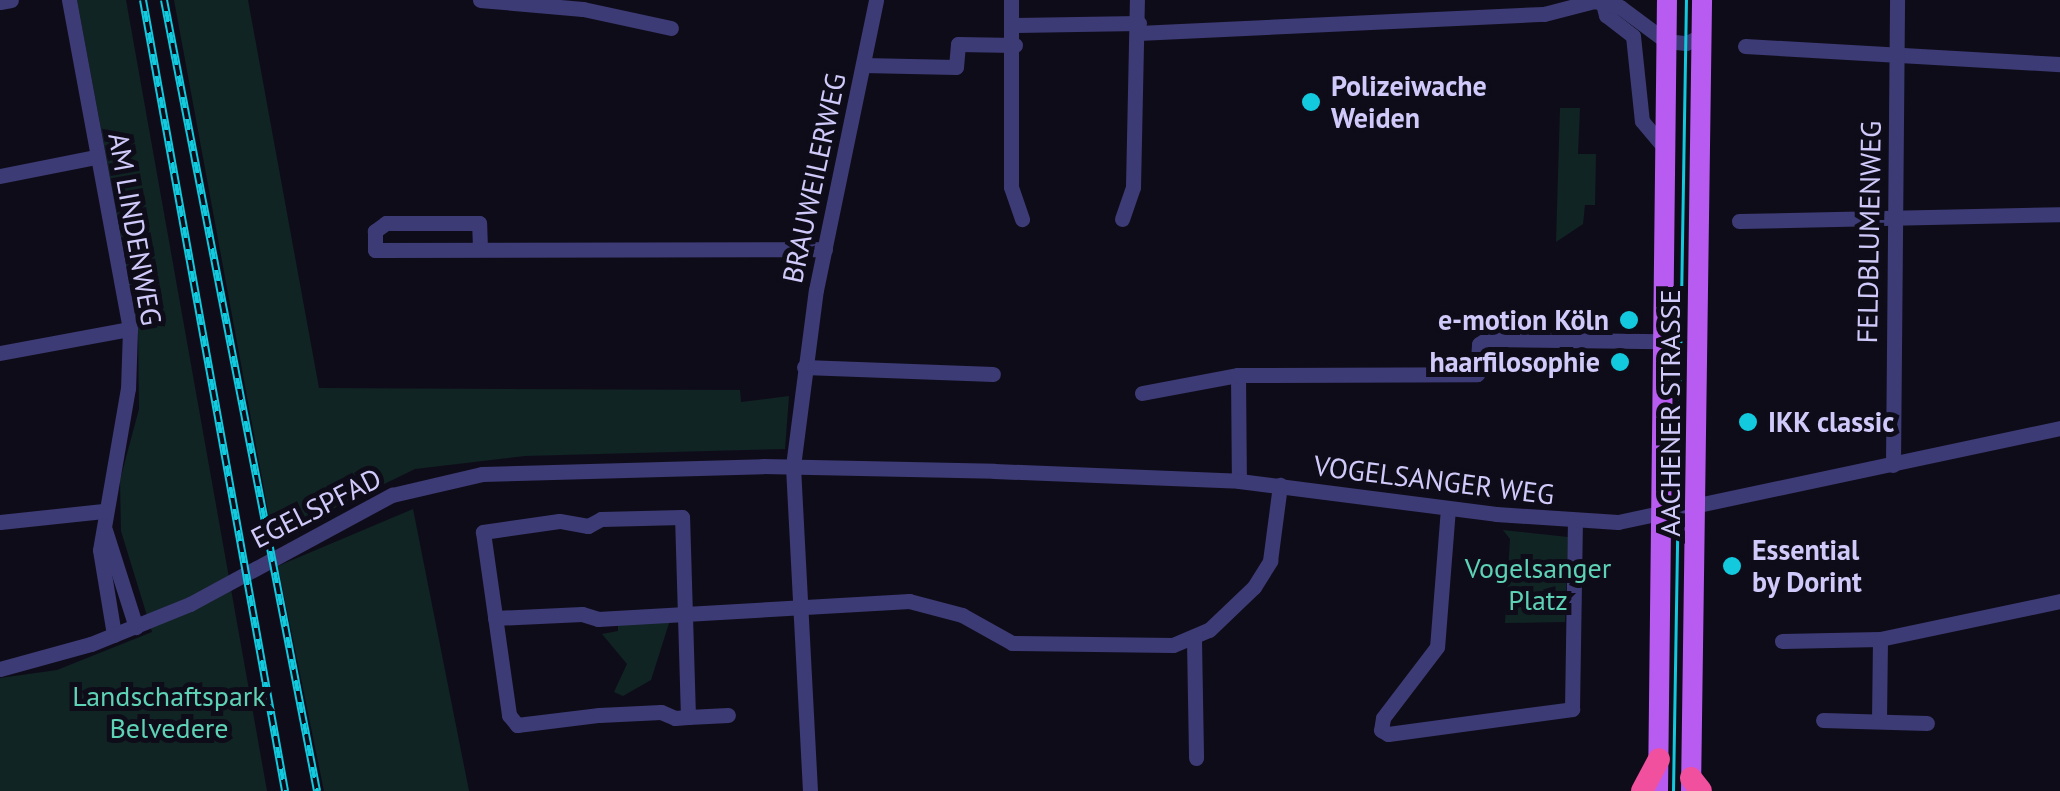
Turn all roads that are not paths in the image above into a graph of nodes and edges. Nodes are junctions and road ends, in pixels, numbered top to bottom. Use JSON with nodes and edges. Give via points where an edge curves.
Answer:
{"nodes":[{"id":1,"x":11,"y":0,"type":"edge"},
{"id":2,"x":68,"y":0,"type":"edge"},
{"id":3,"x":480,"y":0,"type":"edge"},
{"id":4,"x":876,"y":0,"type":"edge"},
{"id":5,"x":1011,"y":0,"type":"edge"},
{"id":6,"x":1138,"y":0,"type":"edge"},
{"id":7,"x":1563,"y":0,"type":"edge"},
{"id":8,"x":1667,"y":0,"type":"edge"},
{"id":9,"x":1702,"y":0,"type":"edge"},
{"id":10,"x":1897,"y":0,"type":"edge"},
{"id":11,"x":1602,"y":1,"type":"edge"},
{"id":12,"x":0,"y":2,"type":"edge"},
{"id":13,"x":584,"y":4,"type":"edge"},
{"id":14,"x":1544,"y":14,"type":"junction"},
{"id":15,"x":1016,"y":25,"type":"junction"},
{"id":16,"x":671,"y":28,"type":"dead end"},
{"id":17,"x":1138,"y":28,"type":"junction"},
{"id":18,"x":1702,"y":36,"type":"junction"},
{"id":19,"x":1666,"y":41,"type":"junction"},
{"id":20,"x":1015,"y":45,"type":"junction"},
{"id":21,"x":1744,"y":46,"type":"dead end"},
{"id":22,"x":1896,"y":51,"type":"junction"},
{"id":23,"x":2060,"y":64,"type":"edge"},
{"id":24,"x":864,"y":65,"type":"junction"},
{"id":25,"x":1663,"y":146,"type":"junction"},
{"id":26,"x":96,"y":158,"type":"junction"},
{"id":27,"x":0,"y":176,"type":"edge"},
{"id":28,"x":2060,"y":214,"type":"edge"},
{"id":29,"x":1895,"y":216,"type":"junction"},
{"id":30,"x":1022,"y":218,"type":"dead end"},
{"id":31,"x":1122,"y":219,"type":"dead end"},
{"id":32,"x":1739,"y":221,"type":"dead end"},
{"id":33,"x":480,"y":248,"type":"junction"},
{"id":34,"x":825,"y":249,"type":"junction"},
{"id":35,"x":130,"y":328,"type":"junction"},
{"id":36,"x":1662,"y":342,"type":"junction"},
{"id":37,"x":0,"y":353,"type":"edge"},
{"id":38,"x":804,"y":368,"type":"junction"},
{"id":39,"x":993,"y":374,"type":"dead end"},
{"id":40,"x":1238,"y":375,"type":"junction"},
{"id":41,"x":1142,"y":393,"type":"dead end"},
{"id":42,"x":2060,"y":428,"type":"edge"},
{"id":43,"x":1893,"y":465,"type":"junction"},
{"id":44,"x":793,"y":466,"type":"junction"},
{"id":45,"x":1239,"y":481,"type":"junction"},
{"id":46,"x":1280,"y":485,"type":"junction"},
{"id":47,"x":1698,"y":504,"type":"junction"},
{"id":48,"x":1448,"y":508,"type":"junction"},
{"id":49,"x":1659,"y":514,"type":"junction"},
{"id":50,"x":103,"y":519,"type":"junction"},
{"id":51,"x":0,"y":522,"type":"edge"},
{"id":52,"x":1576,"y":522,"type":"junction"},
{"id":53,"x":2060,"y":601,"type":"edge"},
{"id":54,"x":799,"y":604,"type":"junction"},
{"id":55,"x":683,"y":612,"type":"junction"},
{"id":56,"x":495,"y":618,"type":"junction"},
{"id":57,"x":136,"y":627,"type":"junction"},
{"id":58,"x":114,"y":636,"type":"junction"},
{"id":59,"x":1880,"y":639,"type":"junction"},
{"id":60,"x":1194,"y":640,"type":"junction"},
{"id":61,"x":1782,"y":641,"type":"dead end"},
{"id":62,"x":0,"y":669,"type":"edge"},
{"id":63,"x":728,"y":715,"type":"dead end"},
{"id":64,"x":688,"y":717,"type":"junction"},
{"id":65,"x":1822,"y":720,"type":"dead end"},
{"id":66,"x":1880,"y":721,"type":"junction"},
{"id":67,"x":1926,"y":722,"type":"dead end"},
{"id":68,"x":1196,"y":758,"type":"dead end"},
{"id":69,"x":1659,"y":759,"type":"junction"},
{"id":70,"x":1695,"y":787,"type":"edge"},
{"id":71,"x":810,"y":791,"type":"edge"},
{"id":72,"x":1642,"y":791,"type":"edge"},
{"id":73,"x":1658,"y":791,"type":"edge"}],
"edges":[{"from":1,"to":12,"type":"street"},
{"from":2,"to":26,"type":"street","name":"AM LINDENWEG"},
{"from":3,"to":13,"type":"street"},
{"from":4,"to":24,"type":"street","name":"BRAUWEILERWEG"},
{"from":5,"to":15,"type":"street"},
{"from":6,"to":17,"type":"street"},
{"from":7,"to":14,"type":"street"},
{"from":8,"to":19,"type":"main road","name":"AACHENER STRASSE"},
{"from":9,"to":18,"type":"main road","name":"AACHENER STRASSE"},
{"from":10,"to":22,"type":"street","name":"FELDBLUMENWEG"},
{"from":11,"to":14,"type":"street"},
{"from":11,"to":19,"type":"street"},
{"from":11,"to":25,"type":"street","name":"AACHENER STRASSE","via":[[1606,15],[1633,36],[1642,121]]},
{"from":13,"to":16,"type":"street"},
{"from":14,"to":17,"type":"street","via":[[1376,18],[1316,27],[1211,25],[1182,33]]},
{"from":15,"to":17,"type":"street"},
{"from":15,"to":20,"type":"street"},
{"from":17,"to":31,"type":"street","via":[[1132,188]]},
{"from":18,"to":19,"type":"street","via":[[1686,44]]},
{"from":18,"to":47,"type":"main road","name":"AACHENER STRASSE"},
{"from":19,"to":25,"type":"main road","name":"AACHENER STRASSE"},
{"from":20,"to":24,"type":"street","via":[[958,44],[956,67]]},
{"from":20,"to":30,"type":"street","via":[[1011,188]]},
{"from":21,"to":22,"type":"street"},
{"from":22,"to":23,"type":"street"},
{"from":22,"to":29,"type":"street","name":"FELDBLUMENWEG"},
{"from":24,"to":34,"type":"street","name":"BRAUWEILERWEG"},
{"from":25,"to":36,"type":"main road","name":"AACHENER STRASSE"},
{"from":26,"to":27,"type":"street"},
{"from":26,"to":35,"type":"street","name":"AM LINDENWEG"},
{"from":28,"to":29,"type":"street"},
{"from":29,"to":32,"type":"street"},
{"from":29,"to":43,"type":"street","name":"FELDBLUMENWEG"},
{"from":33,"to":33,"type":"street","via":[[375,250],[376,231],[386,223],[479,223]]},
{"from":33,"to":34,"type":"street"},
{"from":34,"to":38,"type":"street","name":"BRAUWEILERWEG"},
{"from":35,"to":37,"type":"street"},
{"from":35,"to":50,"type":"street","name":"AM LINDENWEG","via":[[128,388]]},
{"from":36,"to":40,"type":"street","via":[[1487,339],[1479,344],[1473,375]]},
{"from":36,"to":49,"type":"main road","name":"AACHENER STRASSE"},
{"from":38,"to":39,"type":"street"},
{"from":38,"to":44,"type":"street","name":"BRAUWEILERWEG"},
{"from":40,"to":41,"type":"street"},
{"from":40,"to":45,"type":"street"},
{"from":42,"to":43,"type":"street","name":"VOGELSANGER WEG"},
{"from":43,"to":47,"type":"street","name":"VOGELSANGER WEG"},
{"from":44,"to":45,"type":"street","name":"VOGELSANGER WEG"},
{"from":44,"to":54,"type":"street","name":"BRAUWEILERWEG"},
{"from":44,"to":57,"type":"street","name":"EGELSPFAD","via":[[515,472],[414,488],[366,506]]},
{"from":45,"to":46,"type":"street","name":"VOGELSANGER WEG"},
{"from":46,"to":48,"type":"street","name":"VOGELSANGER WEG"},
{"from":46,"to":60,"type":"street","via":[[1270,562],[1234,610]]},
{"from":47,"to":49,"type":"street","name":"VOGELSANGER WEG"},
{"from":47,"to":70,"type":"main road","name":"AACHENER STRASSE"},
{"from":48,"to":52,"type":"street","name":"VOGELSANGER WEG"},
{"from":48,"to":52,"type":"street","via":[[1436,646],[1382,718],[1381,730],[1409,733],[1572,708]]},
{"from":49,"to":52,"type":"street","name":"VOGELSANGER WEG"},
{"from":49,"to":69,"type":"main road","name":"AACHENER STRASSE"},
{"from":50,"to":51,"type":"street"},
{"from":50,"to":57,"type":"street","name":"AM LINDENWEG"},
{"from":50,"to":58,"type":"street","name":"AM LINDENWEG","via":[[100,550]]},
{"from":53,"to":59,"type":"street"},
{"from":54,"to":55,"type":"street"},
{"from":54,"to":60,"type":"street","via":[[937,605],[993,636],[1036,646]]},
{"from":54,"to":71,"type":"street","name":"BRAUWEILERWEG"},
{"from":55,"to":56,"type":"street"},
{"from":55,"to":56,"type":"street","via":[[682,517],[602,519],[588,526],[560,521],[483,532]]},
{"from":55,"to":64,"type":"street"},
{"from":56,"to":64,"type":"street","via":[[508,715],[516,726],[611,714]]},
{"from":57,"to":58,"type":"street","name":"EGELSPFAD"},
{"from":58,"to":62,"type":"street","name":"EGELSPFAD"},
{"from":59,"to":61,"type":"street"},
{"from":59,"to":66,"type":"street"},
{"from":60,"to":68,"type":"street"},
{"from":63,"to":64,"type":"street"},
{"from":65,"to":66,"type":"street"},
{"from":66,"to":67,"type":"street"},
{"from":69,"to":72,"type":"highway"},
{"from":69,"to":73,"type":"main road","name":"AACHENER STRASSE"}]}
